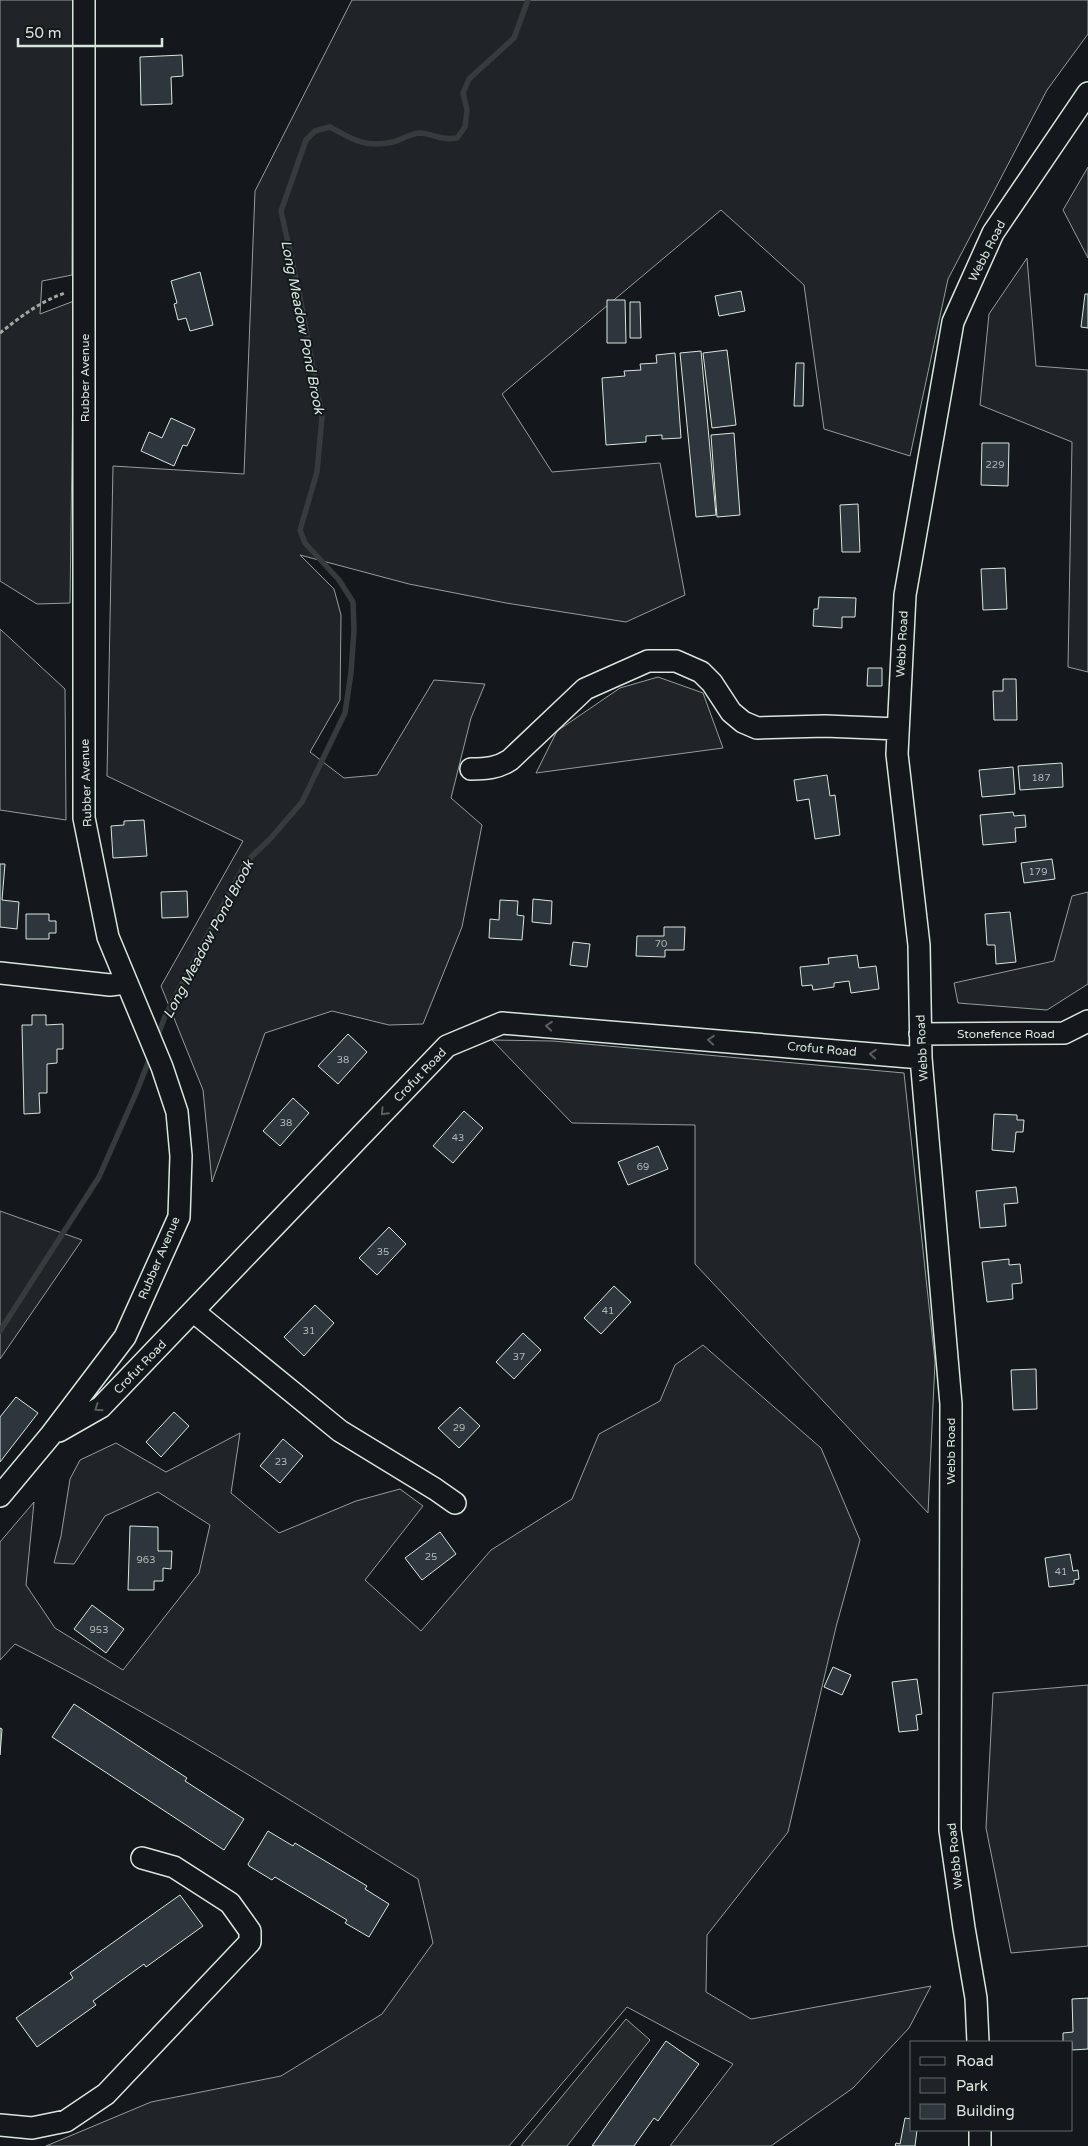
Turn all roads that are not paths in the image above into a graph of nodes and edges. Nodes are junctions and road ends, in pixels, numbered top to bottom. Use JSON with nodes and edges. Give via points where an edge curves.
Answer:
{"nodes":[{"id":1,"x":84,"y":0,"type":"edge"},
{"id":2,"x":1088,"y":93,"type":"edge"},
{"id":3,"x":898,"y":729,"type":"junction"},
{"id":4,"x":471,"y":769,"type":"dead end"},
{"id":5,"x":0,"y":973,"type":"edge"},
{"id":6,"x":126,"y":983,"type":"junction"},
{"id":7,"x":1088,"y":1021,"type":"edge"},
{"id":8,"x":920,"y":1034,"type":"junction"},
{"id":9,"x":921,"y":1058,"type":"junction"},
{"id":10,"x":193,"y":1311,"type":"junction"},
{"id":11,"x":50,"y":1436,"type":"junction"},
{"id":12,"x":0,"y":1496,"type":"edge"},
{"id":13,"x":455,"y":1503,"type":"dead end"},
{"id":14,"x":142,"y":1858,"type":"dead end"},
{"id":15,"x":978,"y":2041,"type":"edge"},
{"id":16,"x":0,"y":2125,"type":"edge"},
{"id":17,"x":980,"y":2131,"type":"edge"},
{"id":18,"x":980,"y":2146,"type":"edge"}],
"edges":[{"from":1,"to":6,"type":"street","name":"Rubber Avenue","via":[[84,818],[108,937]]},
{"from":2,"to":3,"type":"street","name":"Webb Road","via":[[993,233],[953,322],[905,595]]},
{"from":3,"to":4,"type":"street","via":[[757,728],[731,712],[701,672],[676,661],[648,661],[585,689],[502,765]]},
{"from":3,"to":8,"type":"street","name":"Webb Road","via":[[897,754],[919,945]]},
{"from":5,"to":6,"type":"street","via":[[110,985]]},
{"from":6,"to":11,"type":"street","name":"Rubber Avenue","via":[[162,1067],[177,1112],[181,1156],[179,1217],[125,1337]]},
{"from":7,"to":8,"type":"street","name":"Stonefence Road","via":[[1064,1034]]},
{"from":8,"to":9,"type":"street","name":"Webb Road"},
{"from":9,"to":10,"type":"street","name":"Crofut Road","one_way":true,"via":[[502,1022],[447,1046]]},
{"from":9,"to":15,"type":"street","name":"Webb Road","via":[[951,1404],[950,1830],[976,1998]]},
{"from":10,"to":11,"type":"street","name":"Crofut Road","one_way":true,"via":[[101,1407]]},
{"from":10,"to":13,"type":"street","via":[[340,1431]]},
{"from":11,"to":12,"type":"street","name":"Rubber Avenue"},
{"from":14,"to":16,"type":"street","via":[[174,1867],[230,1903],[250,1931],[250,1942],[106,2094],[66,2121],[32,2128]]},
{"from":17,"to":18,"type":"street"}]}
